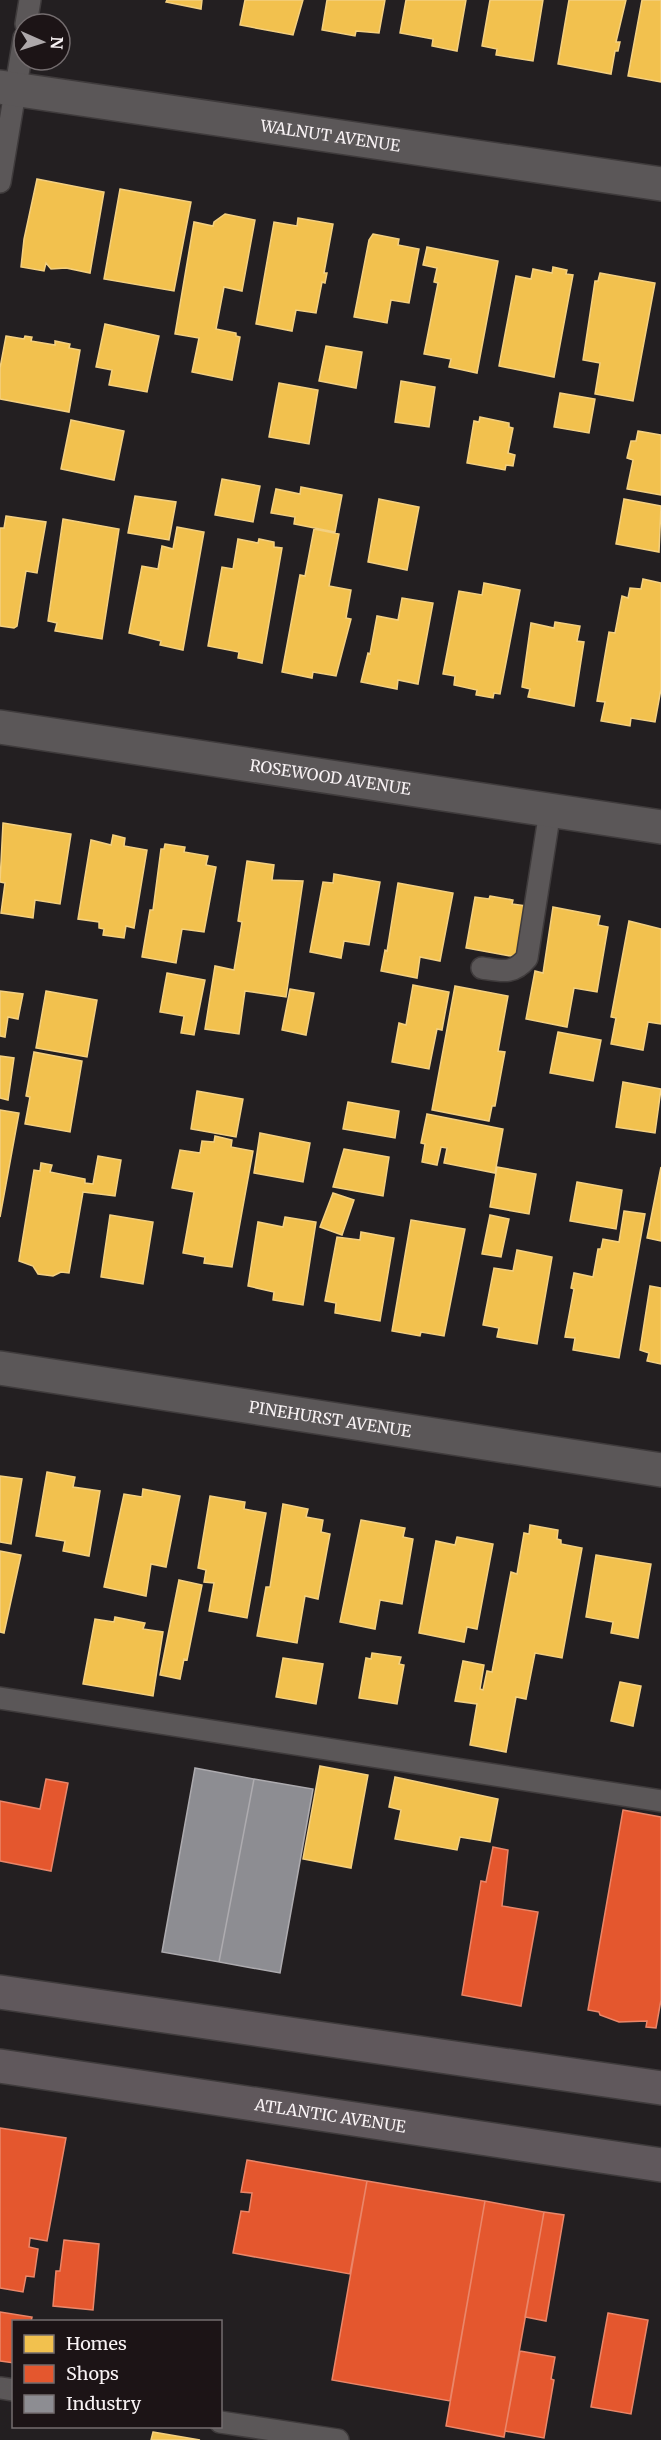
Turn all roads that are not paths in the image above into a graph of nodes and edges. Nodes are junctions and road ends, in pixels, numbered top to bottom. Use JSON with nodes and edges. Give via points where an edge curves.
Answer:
{"nodes":[{"id":1,"x":13,"y":72,"type":"edge"},
{"id":2,"x":8,"y":88,"type":"edge"},
{"id":3,"x":0,"y":182,"type":"edge"},
{"id":4,"x":661,"y":184,"type":"edge"},
{"id":5,"x":0,"y":727,"type":"edge"},
{"id":6,"x":550,"y":811,"type":"junction"},
{"id":7,"x":661,"y":827,"type":"edge"},
{"id":8,"x":482,"y":968,"type":"dead end"},
{"id":9,"x":0,"y":1368,"type":"edge"},
{"id":10,"x":661,"y":1470,"type":"edge"},
{"id":11,"x":0,"y":1698,"type":"edge"},
{"id":12,"x":661,"y":1801,"type":"edge"},
{"id":13,"x":0,"y":1992,"type":"edge"},
{"id":14,"x":0,"y":2066,"type":"edge"},
{"id":15,"x":661,"y":2088,"type":"edge"},
{"id":16,"x":661,"y":2165,"type":"edge"},
{"id":17,"x":222,"y":2422,"type":"edge"},
{"id":18,"x":338,"y":2440,"type":"edge"}],
"edges":[{"from":1,"to":2,"type":"lane"},
{"from":2,"to":3,"type":"lane"},
{"from":2,"to":4,"type":"street","name":"WALNUT AVENUE"},
{"from":5,"to":6,"type":"street","name":"ROSEWOOD AVENUE"},
{"from":6,"to":7,"type":"street","name":"ROSEWOOD AVENUE"},
{"from":6,"to":8,"type":"lane","via":[[527,958],[510,972]]},
{"from":9,"to":10,"type":"street","name":"PINEHURST AVENUE"},
{"from":11,"to":12,"type":"lane"},
{"from":13,"to":15,"type":"main road"},
{"from":14,"to":16,"type":"main road","name":"ATLANTIC AVENUE"},
{"from":17,"to":18,"type":"lane"}]}
